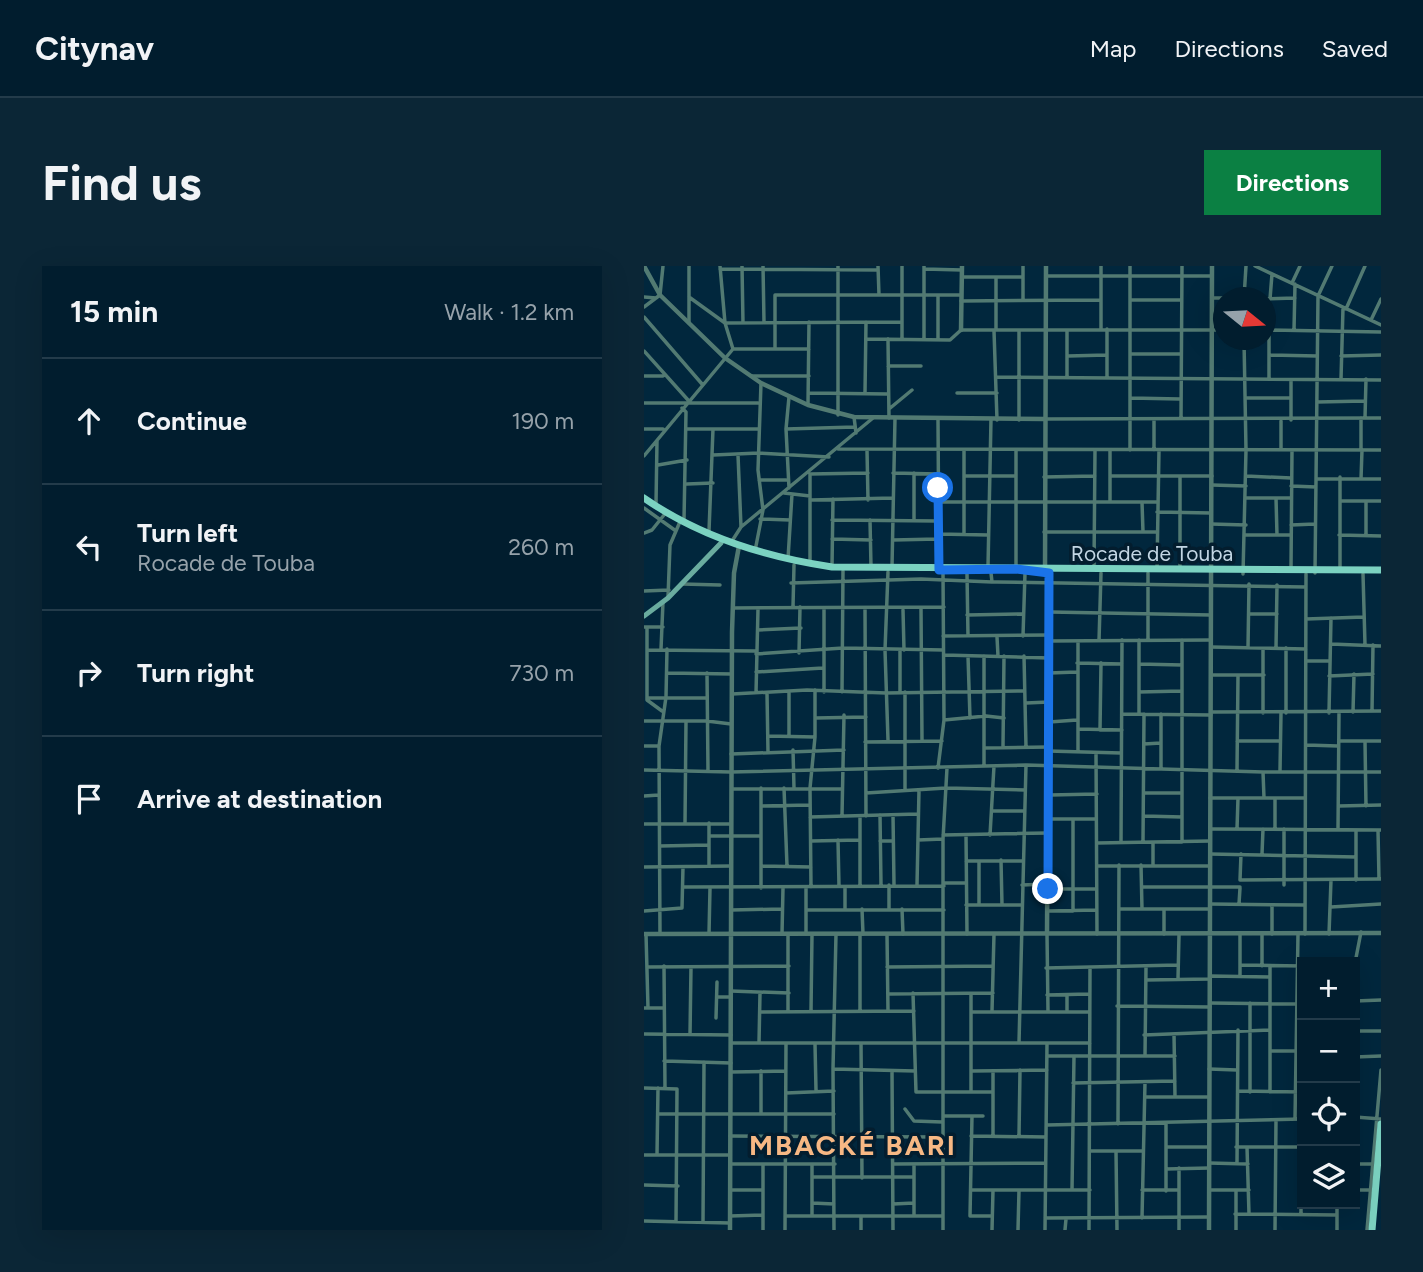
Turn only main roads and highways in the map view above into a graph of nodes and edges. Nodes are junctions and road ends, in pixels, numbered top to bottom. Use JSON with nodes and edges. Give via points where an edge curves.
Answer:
{"nodes":[{"id":1,"x":644,"y":503,"type":"edge"},
{"id":2,"x":680,"y":526,"type":"junction"},
{"id":3,"x":731,"y":544,"type":"junction"},
{"id":4,"x":791,"y":562,"type":"junction"},
{"id":5,"x":1046,"y":572,"type":"junction"},
{"id":6,"x":1097,"y":572,"type":"junction"},
{"id":7,"x":1211,"y":572,"type":"junction"},
{"id":8,"x":1243,"y":572,"type":"junction"},
{"id":9,"x":1315,"y":572,"type":"junction"},
{"id":10,"x":1381,"y":572,"type":"edge"},
{"id":11,"x":889,"y":574,"type":"junction"},
{"id":12,"x":942,"y":574,"type":"junction"},
{"id":13,"x":990,"y":575,"type":"junction"},
{"id":14,"x":644,"y":616,"type":"edge"},
{"id":15,"x":1378,"y":1121,"type":"edge"},
{"id":16,"x":1377,"y":1163,"type":"edge"},
{"id":17,"x":1379,"y":1209,"type":"edge"},
{"id":18,"x":1371,"y":1230,"type":"edge"}],
"edges":[{"from":1,"to":2,"type":"main road","name":"Rocade de Touba"},
{"from":1,"to":2,"type":"main road","name":"Rocade de Touba"},
{"from":2,"to":3,"type":"main road","name":"Rocade de Touba"},
{"from":2,"to":3,"type":"main road","name":"Rocade de Touba"},
{"from":3,"to":4,"type":"main road","name":"Rocade de Touba"},
{"from":3,"to":4,"type":"main road","name":"Rocade de Touba"},
{"from":3,"to":14,"type":"main road"},
{"from":4,"to":11,"type":"main road","name":"Rocade de Touba"},
{"from":4,"to":11,"type":"main road","name":"Rocade de Touba","via":[[871,568]]},
{"from":5,"to":6,"type":"main road","name":"Rocade de Touba"},
{"from":5,"to":13,"type":"main road","name":"Rocade de Touba"},
{"from":5,"to":13,"type":"main road","name":"Rocade de Touba","via":[[1016,569]]},
{"from":6,"to":7,"type":"main road","name":"Rocade de Touba"},
{"from":6,"to":7,"type":"main road","name":"Rocade de Touba"},
{"from":7,"to":8,"type":"main road","name":"Rocade de Touba"},
{"from":8,"to":9,"type":"main road","name":"Rocade de Touba"},
{"from":8,"to":9,"type":"main road","name":"Rocade de Touba"},
{"from":9,"to":10,"type":"main road","name":"Rocade de Touba"},
{"from":9,"to":10,"type":"main road","name":"Rocade de Touba"},
{"from":11,"to":12,"type":"main road","name":"Rocade de Touba"},
{"from":12,"to":13,"type":"main road","name":"Rocade de Touba"},
{"from":12,"to":13,"type":"main road","name":"Rocade de Touba"},
{"from":15,"to":16,"type":"main road"},
{"from":16,"to":17,"type":"main road"},
{"from":16,"to":18,"type":"main road"},
{"from":17,"to":18,"type":"main road"}]}
